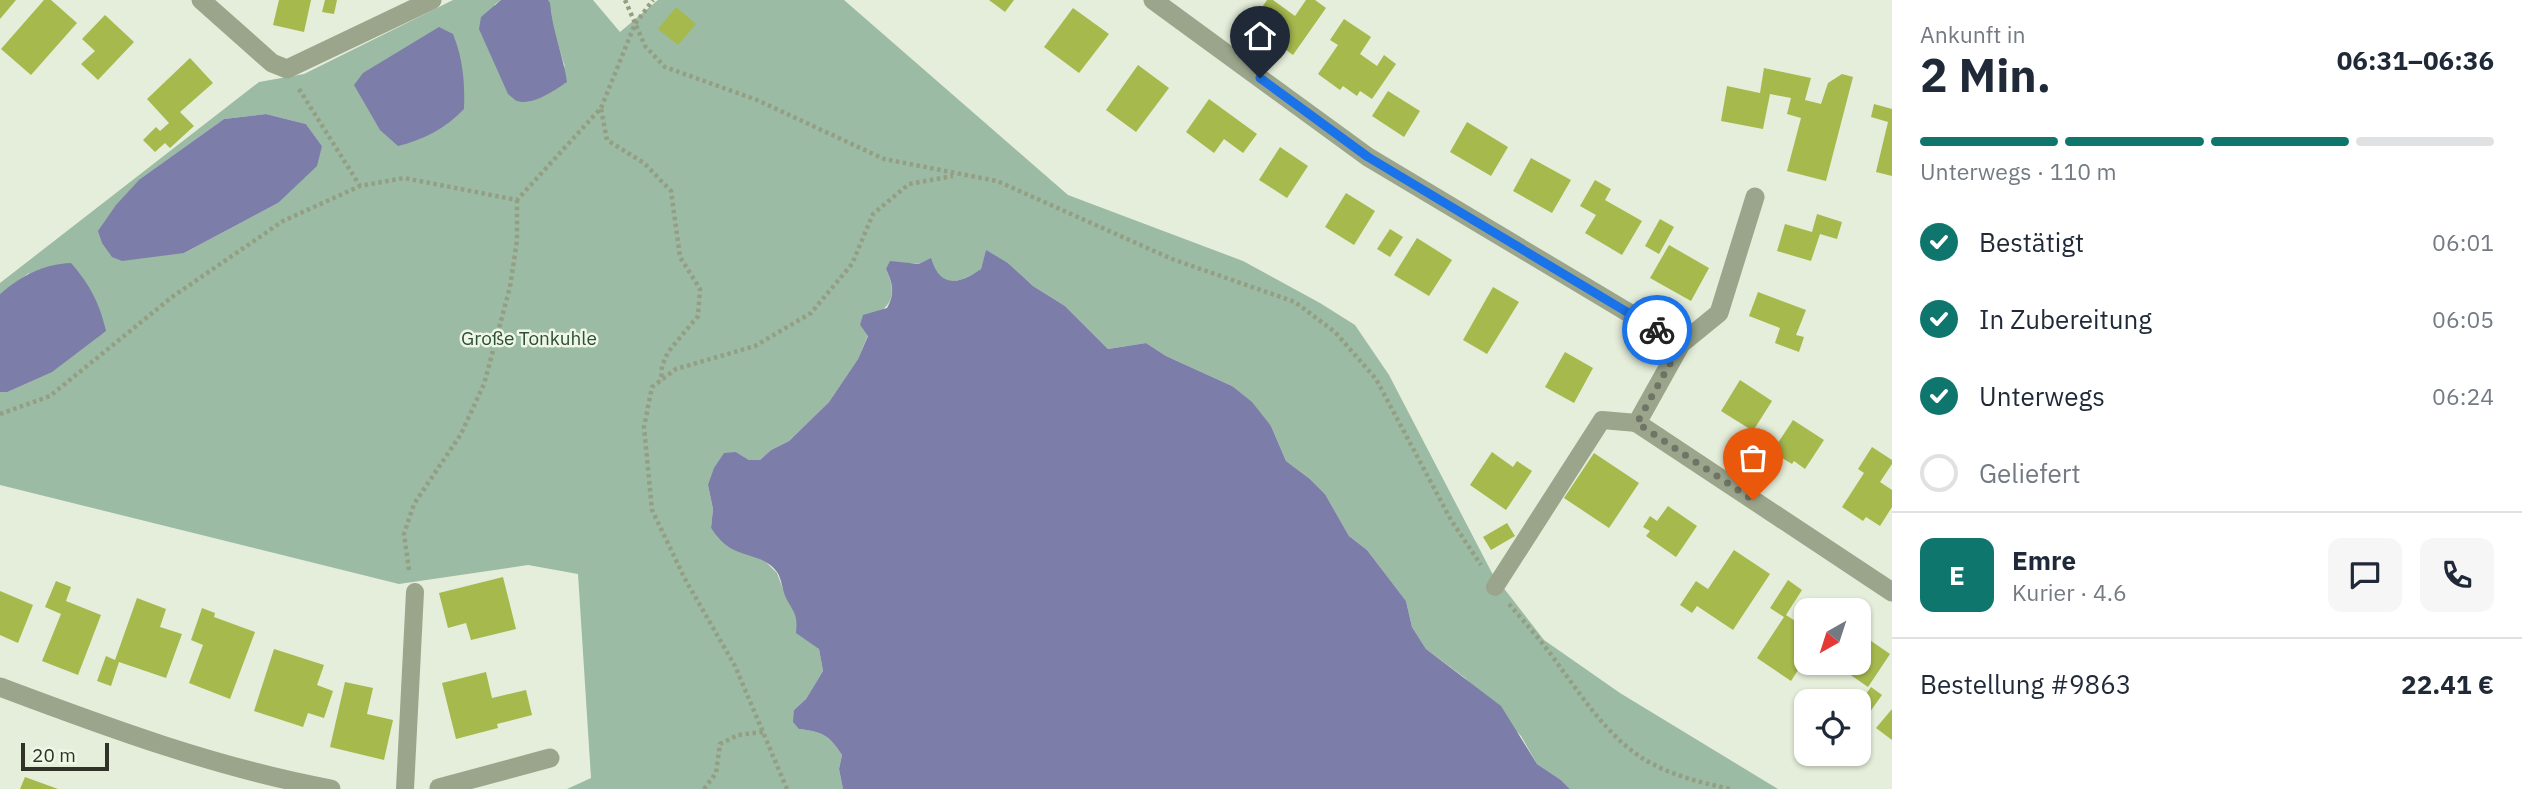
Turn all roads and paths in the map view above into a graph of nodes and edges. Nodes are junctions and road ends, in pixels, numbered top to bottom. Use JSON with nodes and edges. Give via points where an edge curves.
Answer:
{"nodes":[{"id":1,"x":201,"y":0,"type":"edge"},
{"id":2,"x":432,"y":0,"type":"edge"},
{"id":3,"x":625,"y":0,"type":"edge"},
{"id":4,"x":653,"y":0,"type":"edge"},
{"id":5,"x":1153,"y":0,"type":"edge"},
{"id":6,"x":635,"y":24,"type":"junction"},
{"id":7,"x":286,"y":69,"type":"junction"},
{"id":8,"x":601,"y":108,"type":"junction"},
{"id":9,"x":957,"y":175,"type":"junction"},
{"id":10,"x":360,"y":186,"type":"junction"},
{"id":11,"x":1755,"y":197,"type":"dead end"},
{"id":12,"x":517,"y":200,"type":"junction"},
{"id":13,"x":1681,"y":344,"type":"junction"},
{"id":14,"x":661,"y":381,"type":"junction"},
{"id":15,"x":0,"y":414,"type":"edge"},
{"id":16,"x":1637,"y":423,"type":"junction"},
{"id":17,"x":1495,"y":587,"type":"junction"},
{"id":18,"x":415,"y":592,"type":"joint"},
{"id":19,"x":1892,"y":592,"type":"edge"},
{"id":20,"x":0,"y":687,"type":"edge"},
{"id":21,"x":763,"y":732,"type":"junction"},
{"id":22,"x":550,"y":758,"type":"dead end"},
{"id":23,"x":331,"y":789,"type":"edge"},
{"id":24,"x":405,"y":789,"type":"edge"},
{"id":25,"x":438,"y":789,"type":"edge"},
{"id":26,"x":704,"y":789,"type":"edge"},
{"id":27,"x":787,"y":789,"type":"edge"},
{"id":28,"x":1730,"y":789,"type":"edge"}],
"edges":[{"from":1,"to":7,"type":"street","via":[[272,63]]},
{"from":2,"to":7,"type":"street"},
{"from":3,"to":6,"type":"path"},
{"from":4,"to":6,"type":"path"},
{"from":5,"to":13,"type":"street","via":[[1368,157]]},
{"from":6,"to":8,"type":"path"},
{"from":6,"to":9,"type":"path","via":[[645,46],[666,67],[757,100],[884,159]]},
{"from":7,"to":10,"type":"path"},
{"from":8,"to":12,"type":"path"},
{"from":8,"to":14,"type":"path","via":[[607,140],[644,163],[671,191],[680,257],[700,289],[698,316],[668,352]]},
{"from":9,"to":14,"type":"path","via":[[909,184],[873,215],[852,264],[811,313],[755,346],[676,369]]},
{"from":9,"to":17,"type":"path","via":[[997,181],[1172,259],[1295,302],[1357,355],[1376,379],[1451,520]]},
{"from":10,"to":12,"type":"path","via":[[404,178]]},
{"from":10,"to":15,"type":"path","via":[[284,221],[172,297],[50,396]]},
{"from":11,"to":13,"type":"street","via":[[1719,313]]},
{"from":12,"to":18,"type":"path","via":[[510,287],[484,384],[461,434],[414,504],[404,534]]},
{"from":13,"to":16,"type":"street"},
{"from":14,"to":21,"type":"path","via":[[652,387],[644,427],[652,510],[735,666]]},
{"from":16,"to":17,"type":"lane","via":[[1602,420]]},
{"from":16,"to":19,"type":"street"},
{"from":17,"to":28,"type":"path","via":[[1626,746],[1691,781]]},
{"from":18,"to":24,"type":"lane"},
{"from":20,"to":23,"type":"street","via":[[188,754]]},
{"from":21,"to":26,"type":"path","via":[[738,735],[720,744],[716,774]]},
{"from":21,"to":27,"type":"path"},
{"from":22,"to":25,"type":"street"}]}
